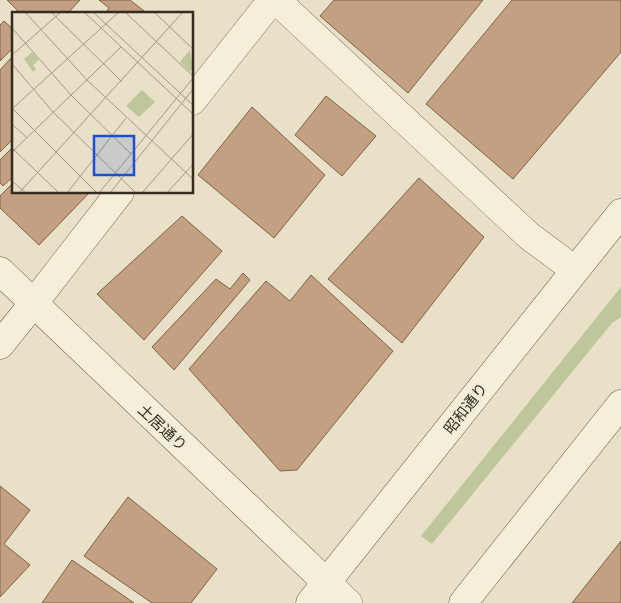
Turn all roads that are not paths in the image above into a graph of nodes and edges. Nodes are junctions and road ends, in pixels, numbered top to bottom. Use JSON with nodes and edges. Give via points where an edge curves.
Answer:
{"nodes":[{"id":1,"x":272,"y":0,"type":"edge"},
{"id":2,"x":276,"y":0,"type":"edge"},
{"id":3,"x":194,"y":98,"type":"edge"},
{"id":4,"x":118,"y":194,"type":"edge"},
{"id":5,"x":621,"y":213,"type":"edge"},
{"id":6,"x":575,"y":270,"type":"junction"},
{"id":7,"x":0,"y":271,"type":"edge"},
{"id":8,"x":33,"y":304,"type":"junction"},
{"id":9,"x":0,"y":345,"type":"edge"},
{"id":10,"x":621,"y":404,"type":"edge"},
{"id":11,"x":318,"y":593,"type":"edge"},
{"id":12,"x":348,"y":603,"type":"edge"},
{"id":13,"x":463,"y":603,"type":"edge"}],
"edges":[{"from":1,"to":3,"type":"street"},
{"from":2,"to":6,"type":"street","via":[[529,236]]},
{"from":4,"to":8,"type":"street"},
{"from":5,"to":6,"type":"street","name":"昭和通り"},
{"from":6,"to":11,"type":"street","name":"昭和通り"},
{"from":7,"to":8,"type":"street","name":"土居通り"},
{"from":8,"to":9,"type":"street"},
{"from":8,"to":11,"type":"street","name":"土居通り"},
{"from":10,"to":13,"type":"street"},
{"from":11,"to":12,"type":"street","name":"土居通り"}]}
